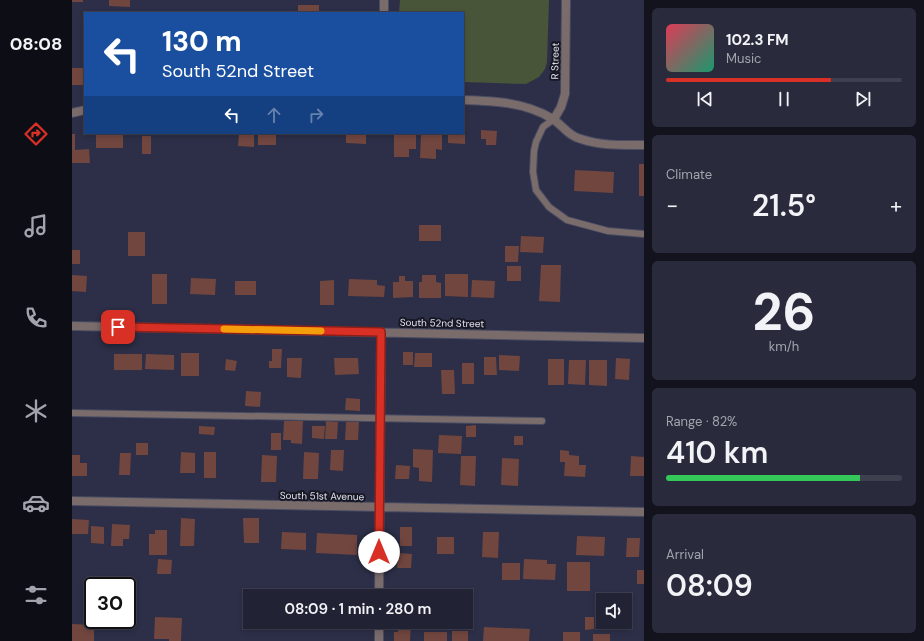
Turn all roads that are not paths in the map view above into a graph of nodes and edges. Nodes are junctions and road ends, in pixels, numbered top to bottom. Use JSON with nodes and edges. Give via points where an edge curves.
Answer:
{"nodes":[{"id":1,"x":384,"y":0,"type":"edge"},
{"id":2,"x":566,"y":0,"type":"edge"},
{"id":3,"x":384,"y":12,"type":"edge"},
{"id":4,"x":464,"y":100,"type":"edge"},
{"id":5,"x":84,"y":110,"type":"edge"},
{"id":6,"x":72,"y":113,"type":"edge"},
{"id":7,"x":554,"y":119,"type":"junction"},
{"id":8,"x":644,"y":145,"type":"edge"},
{"id":9,"x":644,"y":234,"type":"edge"},
{"id":10,"x":72,"y":326,"type":"edge"},
{"id":11,"x":381,"y":332,"type":"junction"},
{"id":12,"x":644,"y":338,"type":"edge"},
{"id":13,"x":72,"y":413,"type":"edge"},
{"id":14,"x":380,"y":418,"type":"junction"},
{"id":15,"x":542,"y":421,"type":"dead end"},
{"id":16,"x":72,"y":500,"type":"edge"},
{"id":17,"x":379,"y":507,"type":"junction"},
{"id":18,"x":644,"y":512,"type":"edge"},
{"id":19,"x":379,"y":589,"type":"edge"},
{"id":20,"x":379,"y":629,"type":"edge"},
{"id":21,"x":379,"y":641,"type":"edge"}],
"edges":[{"from":1,"to":3,"type":"street"},
{"from":2,"to":7,"type":"street","name":"R Street","via":[[565,94]]},
{"from":4,"to":7,"type":"street","via":[[522,105]]},
{"from":5,"to":6,"type":"street"},
{"from":7,"to":8,"type":"street","via":[[567,132],[579,139],[598,144]]},
{"from":7,"to":9,"type":"lane","via":[[543,127],[534,151],[533,172],[536,190],[549,207],[567,220],[587,226],[608,231]]},
{"from":10,"to":11,"type":"street","name":"South 52nd Street"},
{"from":11,"to":12,"type":"street","name":"South 52nd Street"},
{"from":11,"to":14,"type":"street"},
{"from":13,"to":14,"type":"lane"},
{"from":14,"to":15,"type":"lane"},
{"from":14,"to":17,"type":"street"},
{"from":16,"to":17,"type":"street","name":"South 51st Avenue"},
{"from":17,"to":18,"type":"street","name":"South 51st Avenue"},
{"from":17,"to":19,"type":"street"},
{"from":20,"to":21,"type":"street"}]}
